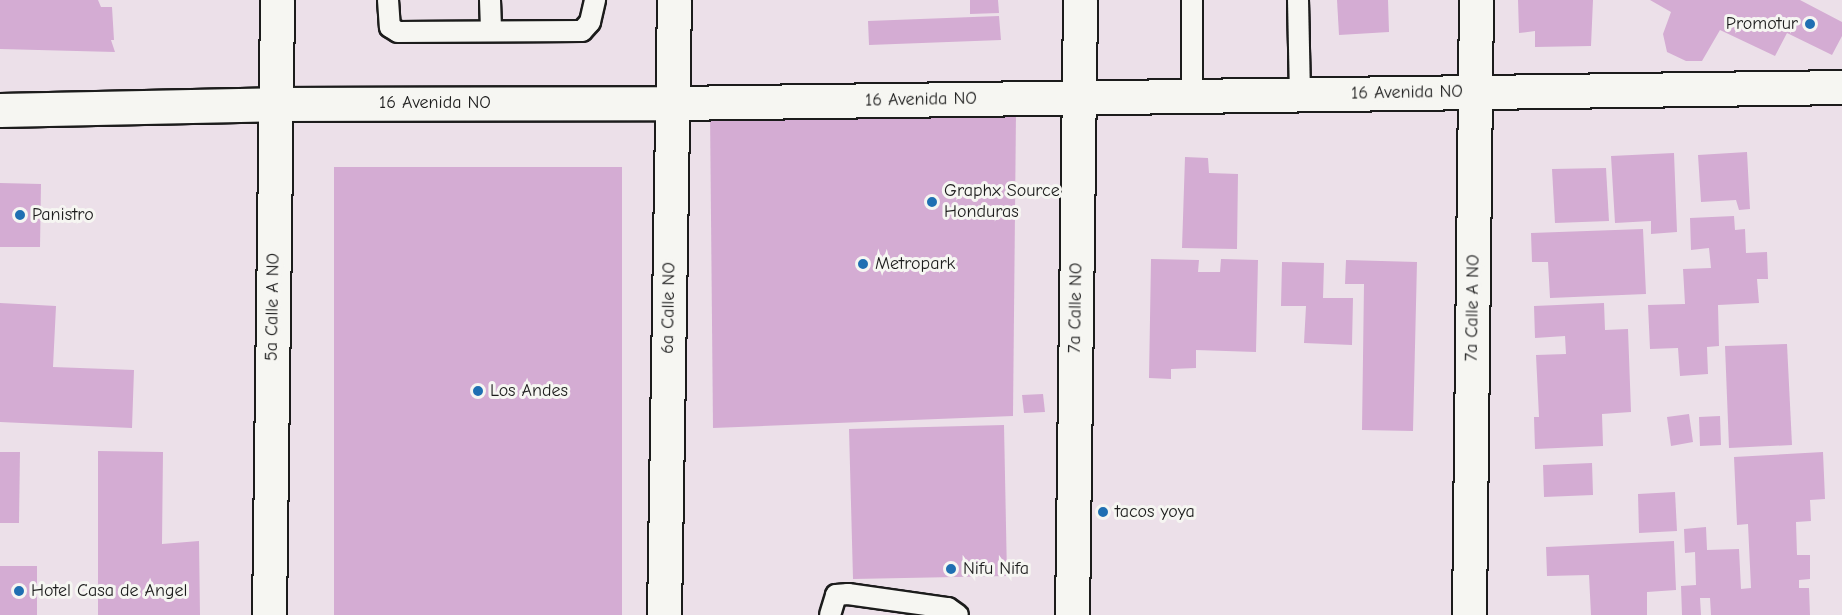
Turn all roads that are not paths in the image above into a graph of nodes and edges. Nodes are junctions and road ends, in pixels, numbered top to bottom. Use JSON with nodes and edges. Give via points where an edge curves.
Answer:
{"nodes":[{"id":1,"x":277,"y":0,"type":"edge"},
{"id":2,"x":388,"y":0,"type":"edge"},
{"id":3,"x":490,"y":0,"type":"edge"},
{"id":4,"x":595,"y":0,"type":"edge"},
{"id":5,"x":674,"y":0,"type":"edge"},
{"id":6,"x":1080,"y":0,"type":"edge"},
{"id":7,"x":1192,"y":0,"type":"edge"},
{"id":8,"x":1298,"y":0,"type":"edge"},
{"id":9,"x":1476,"y":0,"type":"edge"},
{"id":10,"x":491,"y":31,"type":"junction"},
{"id":11,"x":1842,"y":87,"type":"edge"},
{"id":12,"x":1475,"y":92,"type":"junction"},
{"id":13,"x":1300,"y":94,"type":"junction"},
{"id":14,"x":1192,"y":96,"type":"junction"},
{"id":15,"x":1079,"y":98,"type":"junction"},
{"id":16,"x":672,"y":103,"type":"junction"},
{"id":17,"x":275,"y":104,"type":"junction"},
{"id":18,"x":0,"y":110,"type":"edge"},
{"id":19,"x":269,"y":615,"type":"edge"},
{"id":20,"x":664,"y":615,"type":"edge"},
{"id":21,"x":830,"y":615,"type":"edge"},
{"id":22,"x":958,"y":615,"type":"edge"},
{"id":23,"x":1072,"y":615,"type":"edge"},
{"id":24,"x":1470,"y":615,"type":"edge"}],
"edges":[{"from":1,"to":17,"type":"street","name":"5a Calle A NO"},
{"from":2,"to":10,"type":"lane","via":[[390,27],[398,32]]},
{"from":3,"to":10,"type":"lane"},
{"from":4,"to":10,"type":"lane","via":[[590,22],[582,31]]},
{"from":5,"to":16,"type":"street","name":"6a Calle NO"},
{"from":6,"to":15,"type":"street","name":"7a Calle NO"},
{"from":7,"to":14,"type":"lane"},
{"from":8,"to":13,"type":"lane"},
{"from":9,"to":12,"type":"street","name":"7a Calle A NO"},
{"from":11,"to":12,"type":"street","name":"16 Avenida NO"},
{"from":12,"to":13,"type":"street","name":"16 Avenida NO"},
{"from":12,"to":24,"type":"street","name":"7a Calle A NO"},
{"from":13,"to":14,"type":"street","name":"16 Avenida NO"},
{"from":14,"to":15,"type":"street","name":"16 Avenida NO"},
{"from":15,"to":16,"type":"street","name":"16 Avenida NO"},
{"from":15,"to":23,"type":"street","name":"7a Calle NO"},
{"from":16,"to":17,"type":"street","name":"16 Avenida NO"},
{"from":16,"to":20,"type":"street","name":"6a Calle NO"},
{"from":17,"to":18,"type":"street","name":"16 Avenida NO"},
{"from":17,"to":19,"type":"street","name":"5a Calle A NO"},
{"from":21,"to":22,"type":"lane","via":[[836,595],[848,594],[948,608]]}]}
